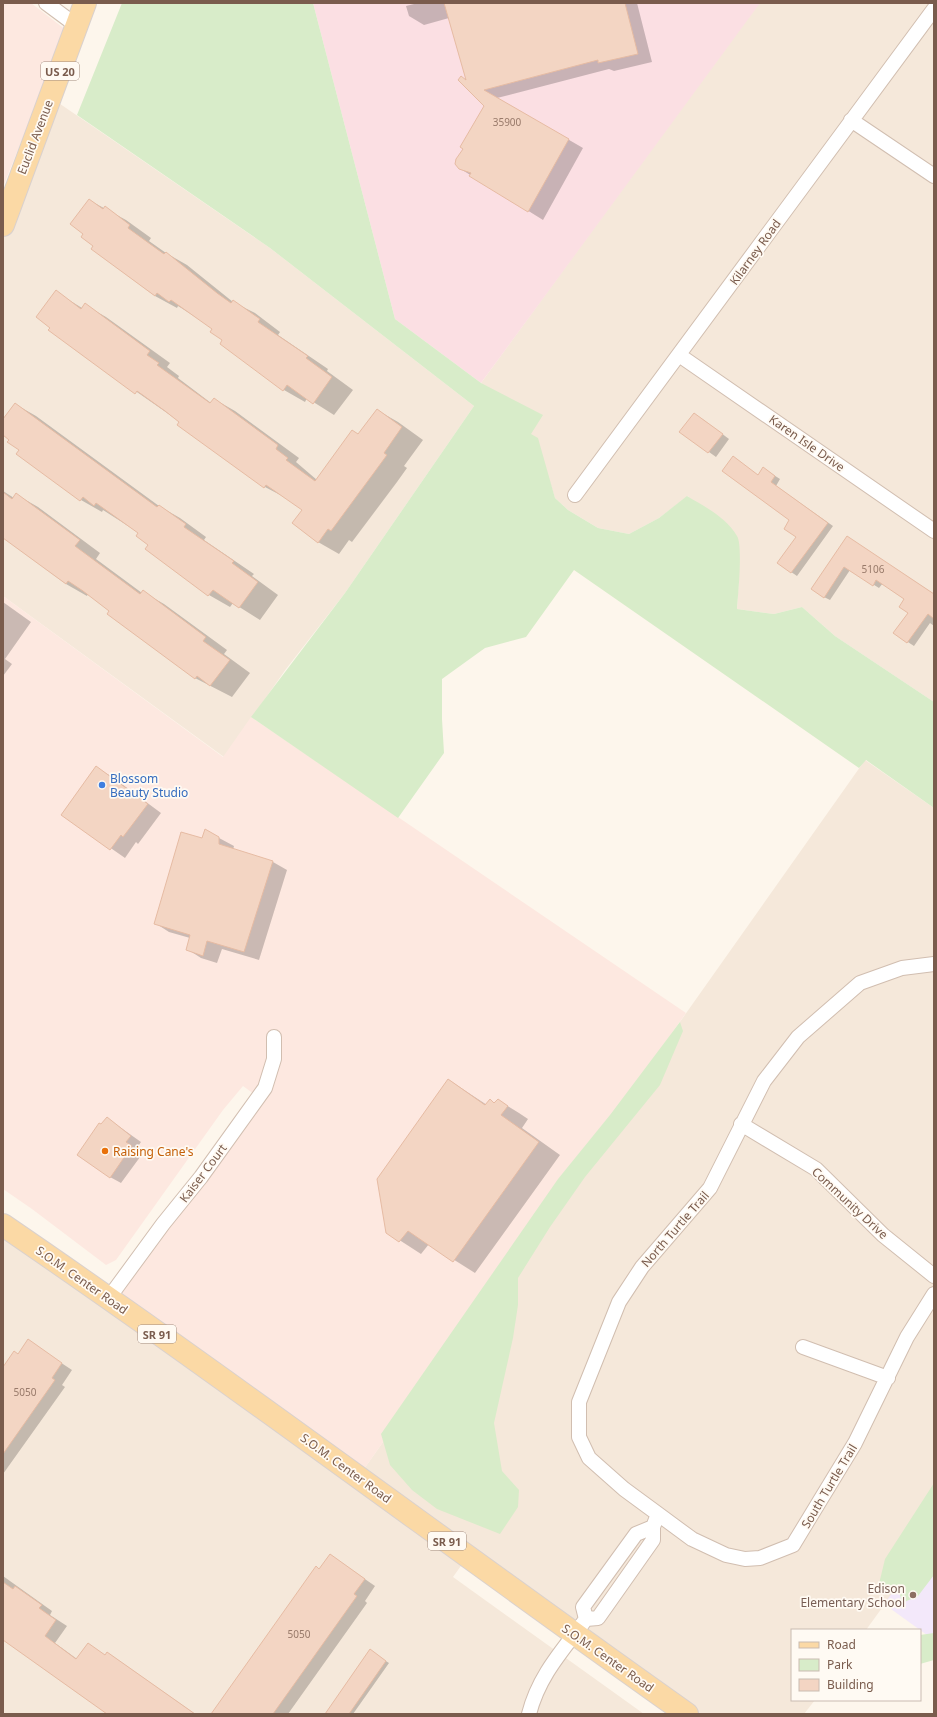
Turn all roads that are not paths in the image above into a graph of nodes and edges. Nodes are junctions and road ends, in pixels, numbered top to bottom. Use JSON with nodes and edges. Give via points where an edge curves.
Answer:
{"nodes":[{"id":1,"x":46,"y":3,"type":"edge"},
{"id":2,"x":85,"y":3,"type":"edge"},
{"id":3,"x":934,"y":9,"type":"edge"},
{"id":4,"x":77,"y":26,"type":"junction"},
{"id":5,"x":851,"y":120,"type":"junction"},
{"id":6,"x":934,"y":176,"type":"edge"},
{"id":7,"x":3,"y":226,"type":"edge"},
{"id":8,"x":679,"y":355,"type":"junction"},
{"id":9,"x":575,"y":495,"type":"dead end"},
{"id":10,"x":934,"y":530,"type":"edge"},
{"id":11,"x":933,"y":963,"type":"edge"},
{"id":12,"x":274,"y":1037,"type":"dead end"},
{"id":13,"x":742,"y":1124,"type":"junction"},
{"id":14,"x":3,"y":1225,"type":"edge"},
{"id":15,"x":934,"y":1276,"type":"edge"},
{"id":16,"x":934,"y":1294,"type":"edge"},
{"id":17,"x":108,"y":1299,"type":"junction"},
{"id":18,"x":803,"y":1347,"type":"dead end"},
{"id":19,"x":888,"y":1378,"type":"junction"},
{"id":20,"x":658,"y":1514,"type":"junction"},
{"id":21,"x":580,"y":1627,"type":"junction"},
{"id":22,"x":529,"y":1714,"type":"edge"},
{"id":23,"x":687,"y":1714,"type":"edge"}],
"edges":[{"from":1,"to":4,"type":"street"},
{"from":2,"to":4,"type":"main road","name":"Euclid Avenue","number":"US 20"},
{"from":3,"to":5,"type":"street","name":"Kilarney Road"},
{"from":4,"to":7,"type":"main road","name":"Euclid Avenue","number":"US 20"},
{"from":5,"to":6,"type":"street"},
{"from":5,"to":8,"type":"street","name":"Kilarney Road"},
{"from":8,"to":9,"type":"street","name":"Kilarney Road"},
{"from":8,"to":10,"type":"street","name":"Karen Isle Drive"},
{"from":11,"to":13,"type":"street","name":"North Turtle Trail","via":[[902,968],[860,983],[798,1037],[764,1080]]},
{"from":12,"to":17,"type":"street","name":"Kaiser Court","via":[[274,1059],[265,1088]]},
{"from":13,"to":15,"type":"street","name":"Community Drive","via":[[816,1169],[883,1236]]},
{"from":13,"to":20,"type":"street","name":"North Turtle Trail","via":[[710,1188],[642,1267],[619,1302],[579,1402],[579,1437],[589,1458],[624,1489]]},
{"from":14,"to":17,"type":"main road","name":"S.O.M. Center Road","number":"SR 91"},
{"from":16,"to":19,"type":"street","name":"South Turtle Trail","via":[[908,1337]]},
{"from":17,"to":21,"type":"main road","name":"S.O.M. Center Road","number":"SR 91"},
{"from":18,"to":19,"type":"street"},
{"from":19,"to":20,"type":"street","name":"South Turtle Trail","via":[[855,1443],[793,1545],[760,1558],[745,1559],[726,1555],[692,1539]]},
{"from":20,"to":21,"type":"street","via":[[653,1527],[636,1534],[584,1607]]},
{"from":21,"to":22,"type":"street","via":[[540,1682]]},
{"from":21,"to":23,"type":"main road","name":"S.O.M. Center Road","number":"SR 91"}]}
